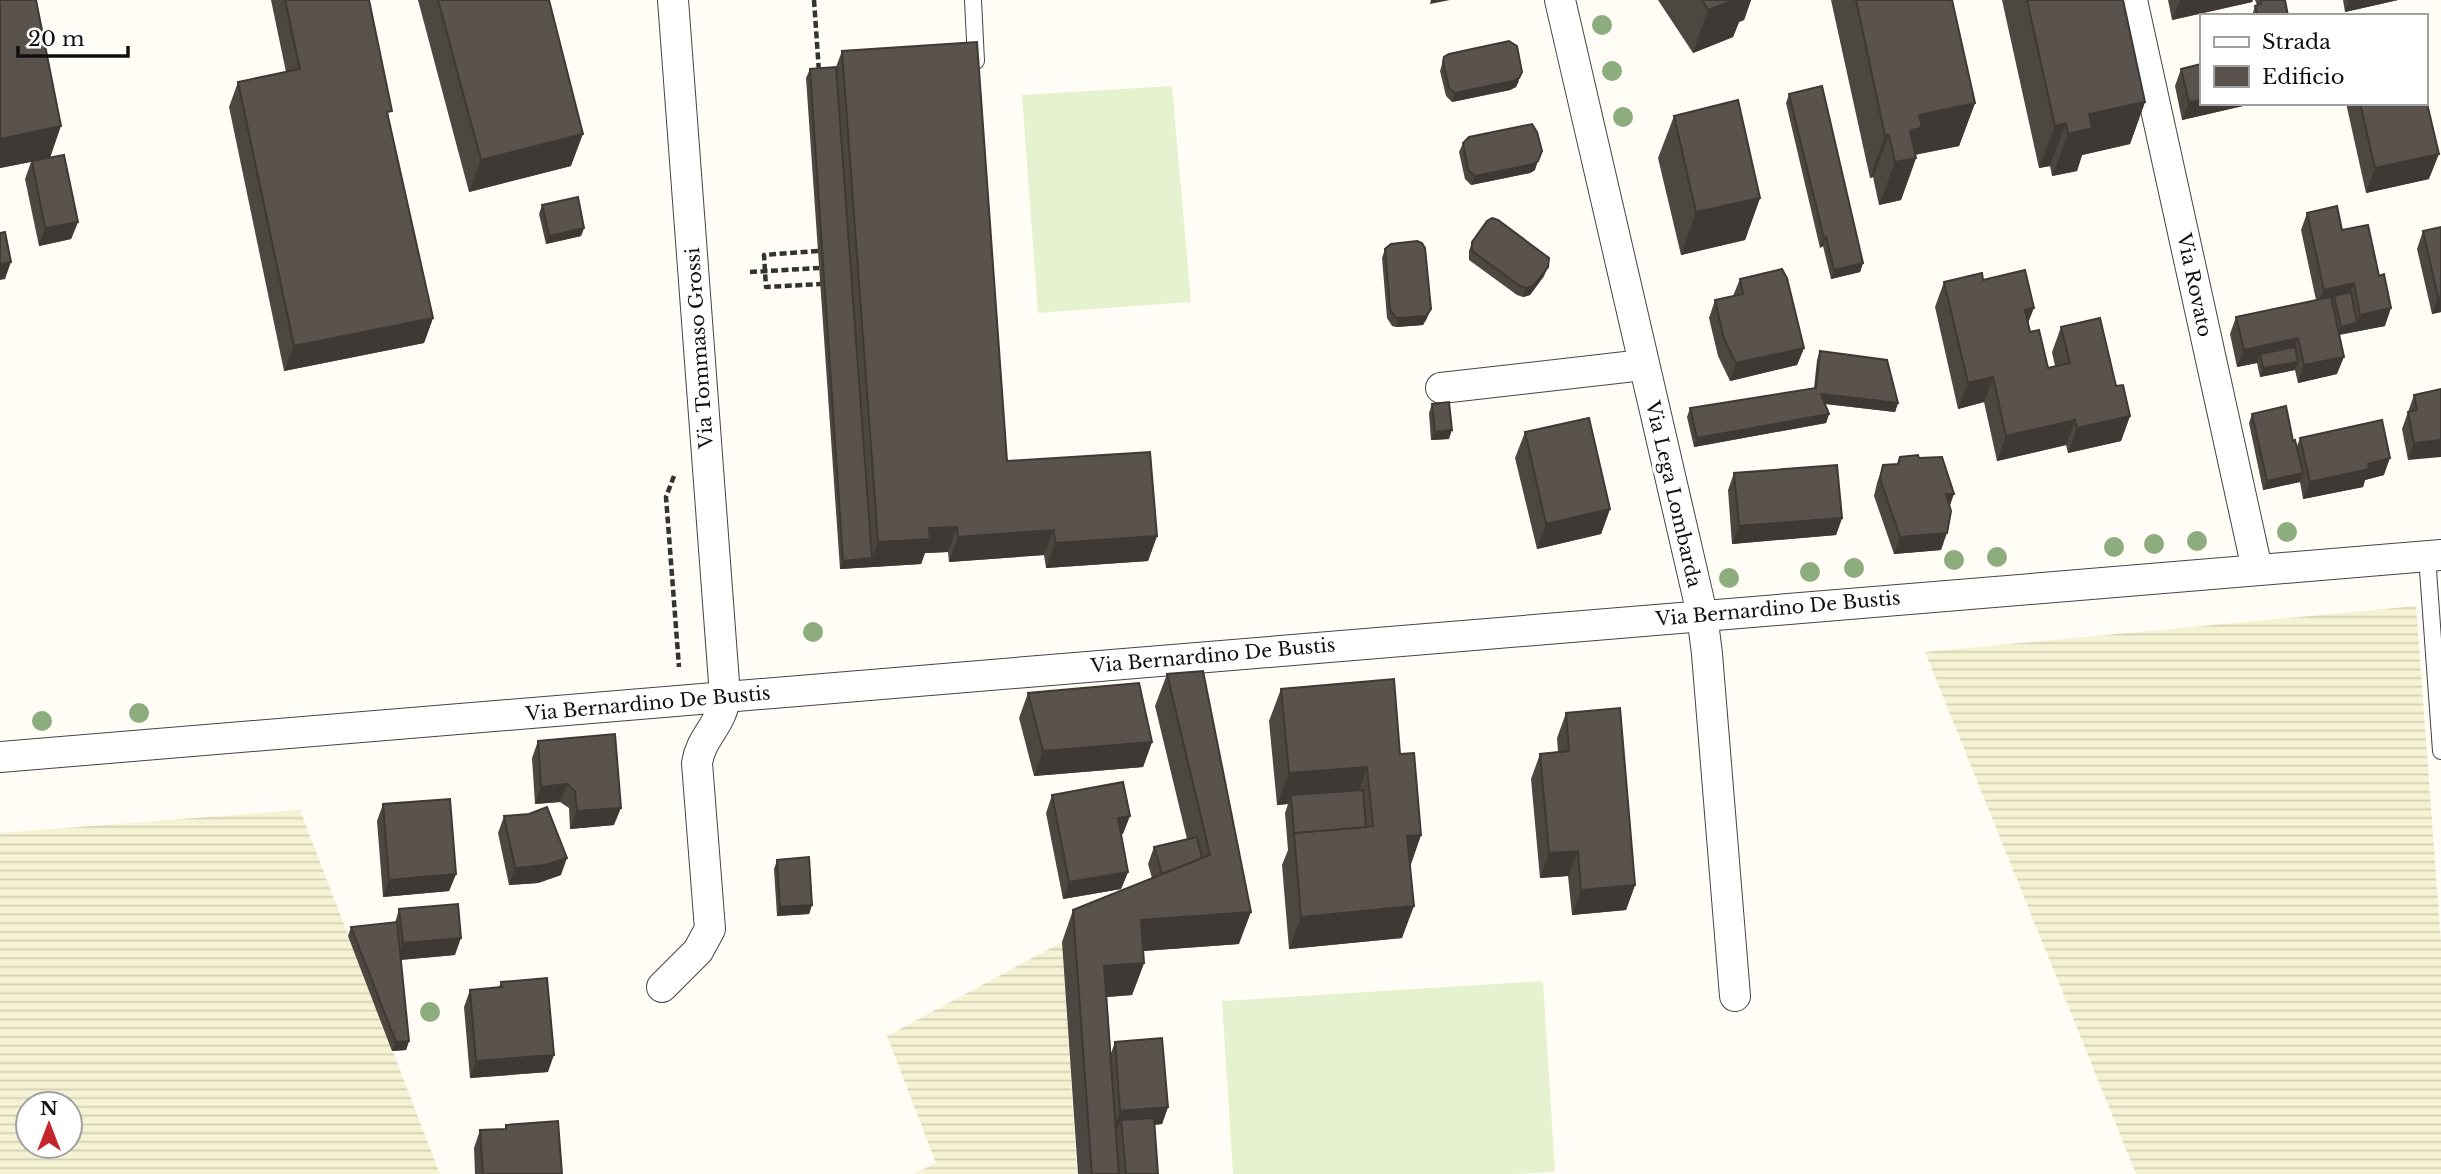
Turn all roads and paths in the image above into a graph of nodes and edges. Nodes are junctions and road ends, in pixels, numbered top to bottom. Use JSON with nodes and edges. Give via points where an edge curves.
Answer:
{"nodes":[{"id":1,"x":673,"y":0,"type":"edge"},
{"id":2,"x":814,"y":0,"type":"edge"},
{"id":3,"x":973,"y":0,"type":"edge"},
{"id":4,"x":1560,"y":0,"type":"edge"},
{"id":5,"x":2133,"y":0,"type":"edge"},
{"id":6,"x":977,"y":74,"type":"edge"},
{"id":7,"x":820,"y":77,"type":"edge"},
{"id":8,"x":818,"y":251,"type":"dead end"},
{"id":9,"x":819,"y":268,"type":"dead end"},
{"id":10,"x":765,"y":271,"type":"junction"},
{"id":11,"x":750,"y":272,"type":"dead end"},
{"id":12,"x":821,"y":284,"type":"edge"},
{"id":13,"x":1643,"y":366,"type":"junction"},
{"id":14,"x":1441,"y":388,"type":"dead end"},
{"id":15,"x":2434,"y":555,"type":"edge"},
{"id":16,"x":2257,"y":569,"type":"junction"},
{"id":17,"x":1702,"y":614,"type":"junction"},
{"id":18,"x":725,"y":696,"type":"junction"},
{"id":19,"x":2441,"y":751,"type":"edge"},
{"id":20,"x":0,"y":757,"type":"edge"},
{"id":21,"x":662,"y":987,"type":"dead end"},
{"id":22,"x":1734,"y":996,"type":"dead end"}],
"edges":[{"from":1,"to":18,"type":"street","name":"Via Tommaso Grossi"},
{"from":2,"to":7,"type":"path"},
{"from":3,"to":6,"type":"lane"},
{"from":4,"to":13,"type":"street","name":"Via Lega Lombarda"},
{"from":5,"to":16,"type":"street","name":"Via Rovato"},
{"from":8,"to":10,"type":"path","via":[[764,255]]},
{"from":9,"to":10,"type":"path"},
{"from":10,"to":11,"type":"path"},
{"from":10,"to":12,"type":"path","via":[[766,287]]},
{"from":13,"to":14,"type":"street"},
{"from":13,"to":17,"type":"street","name":"Via Lega Lombarda"},
{"from":15,"to":16,"type":"street","name":"Via Bernardino De Bustis"},
{"from":15,"to":19,"type":"lane","name":"Via Bernardino De Bustis"},
{"from":16,"to":17,"type":"street","name":"Via Bernardino De Bustis"},
{"from":17,"to":18,"type":"street","name":"Via Bernardino De Bustis"},
{"from":17,"to":22,"type":"street","name":"Via Lega Lombarda"},
{"from":18,"to":20,"type":"street","name":"Via Bernardino De Bustis"},
{"from":18,"to":21,"type":"street","via":[[724,710],[702,742],[697,763],[710,929],[698,951]]}]}
